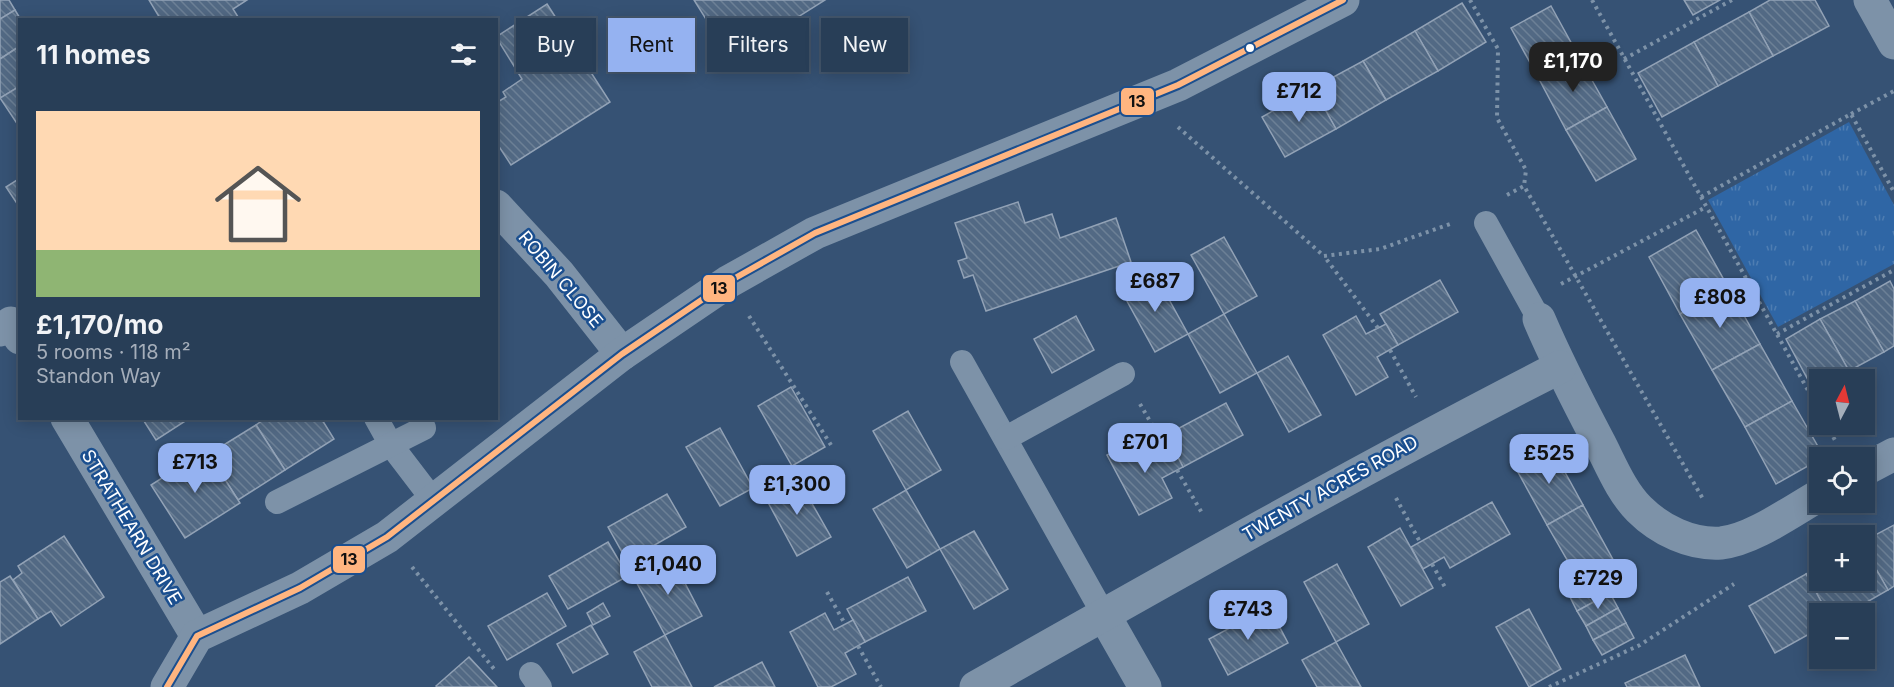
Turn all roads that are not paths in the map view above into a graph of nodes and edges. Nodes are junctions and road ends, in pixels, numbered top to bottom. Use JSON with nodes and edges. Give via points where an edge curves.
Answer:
{"nodes":[{"id":1,"x":1343,"y":0,"type":"edge"},
{"id":2,"x":1870,"y":0,"type":"edge"},
{"id":3,"x":1894,"y":43,"type":"edge"},
{"id":4,"x":498,"y":208,"type":"edge"},
{"id":5,"x":1486,"y":223,"type":"dead end"},
{"id":6,"x":1534,"y":310,"type":"joint"},
{"id":7,"x":622,"y":354,"type":"junction"},
{"id":8,"x":962,"y":362,"type":"dead end"},
{"id":9,"x":1560,"y":367,"type":"junction"},
{"id":10,"x":1123,"y":374,"type":"road end"},
{"id":11,"x":68,"y":420,"type":"edge"},
{"id":12,"x":377,"y":420,"type":"edge"},
{"id":13,"x":424,"y":428,"type":"dead end"},
{"id":14,"x":1006,"y":438,"type":"junction"},
{"id":15,"x":391,"y":445,"type":"junction"},
{"id":16,"x":1894,"y":454,"type":"edge"},
{"id":17,"x":1875,"y":464,"type":"edge"},
{"id":18,"x":433,"y":500,"type":"junction"},
{"id":19,"x":1809,"y":501,"type":"edge"},
{"id":20,"x":277,"y":502,"type":"dead end"},
{"id":21,"x":1104,"y":615,"type":"junction"},
{"id":22,"x":198,"y":636,"type":"junction"},
{"id":23,"x":167,"y":687,"type":"edge"},
{"id":24,"x":976,"y":687,"type":"edge"},
{"id":25,"x":1145,"y":687,"type":"edge"}],
"edges":[{"from":1,"to":7,"type":"street","via":[[1146,98],[814,233],[728,282]]},
{"from":2,"to":3,"type":"street"},
{"from":4,"to":7,"type":"street","name":"ROBIN CLOSE","via":[[559,274]]},
{"from":5,"to":6,"type":"lane"},
{"from":6,"to":9,"type":"street"},
{"from":7,"to":18,"type":"street"},
{"from":8,"to":14,"type":"lane"},
{"from":9,"to":19,"type":"street","via":[[1621,484],[1638,508],[1678,536],[1720,543],[1742,538]]},
{"from":9,"to":21,"type":"street","name":"TWENTY ACRES ROAD","via":[[1436,430]]},
{"from":10,"to":14,"type":"lane"},
{"from":11,"to":22,"type":"street","name":"STRATHEARN DRIVE"},
{"from":12,"to":15,"type":"lane"},
{"from":13,"to":15,"type":"lane"},
{"from":14,"to":21,"type":"lane"},
{"from":15,"to":18,"type":"lane"},
{"from":15,"to":20,"type":"lane"},
{"from":16,"to":17,"type":"street"},
{"from":18,"to":22,"type":"street","via":[[387,537],[300,588]]},
{"from":21,"to":24,"type":"street","name":"TWENTY ACRES ROAD"},
{"from":21,"to":25,"type":"street"},
{"from":22,"to":23,"type":"street"}]}
